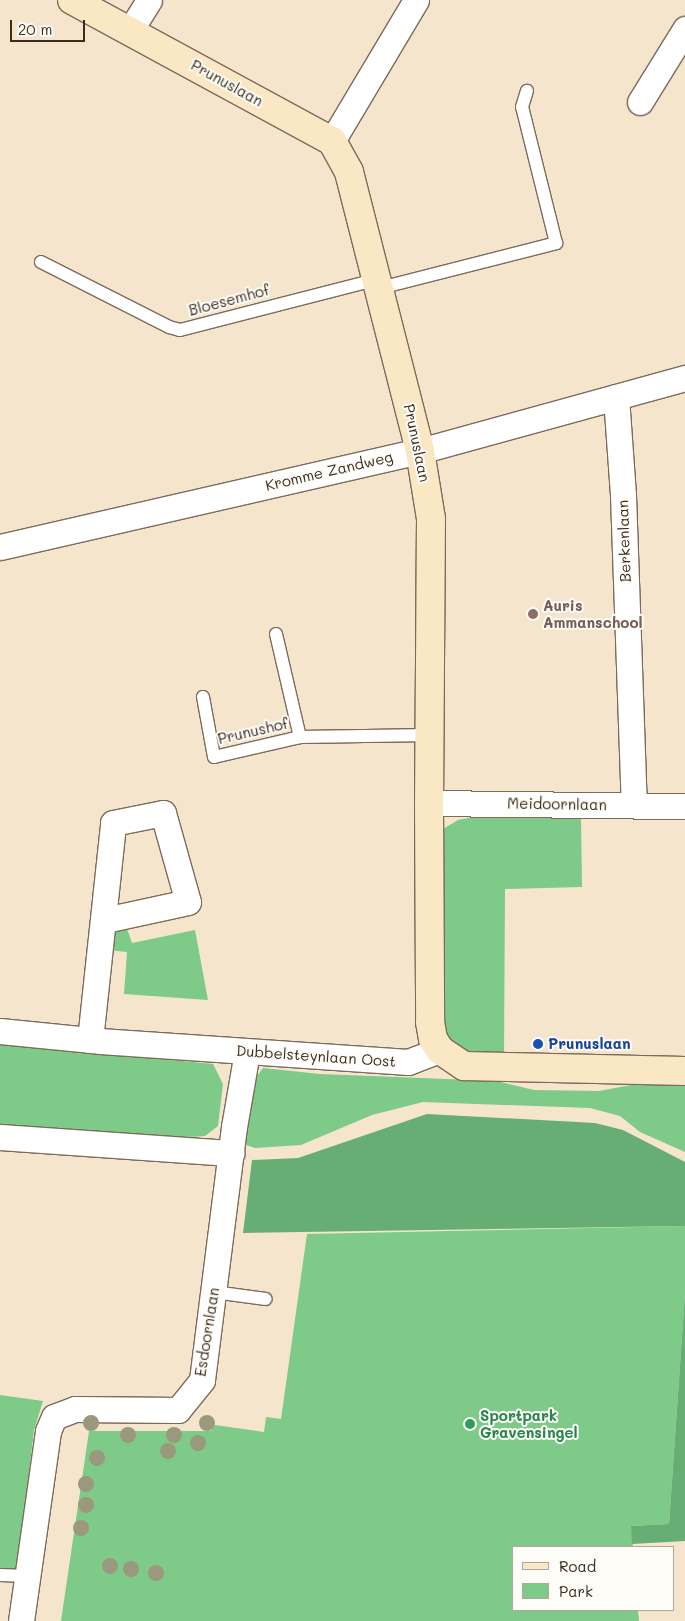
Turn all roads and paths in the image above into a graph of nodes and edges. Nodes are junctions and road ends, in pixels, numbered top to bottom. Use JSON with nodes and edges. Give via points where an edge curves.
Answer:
{"nodes":[{"id":1,"x":72,"y":0,"type":"edge"},
{"id":2,"x":149,"y":0,"type":"edge"},
{"id":3,"x":416,"y":0,"type":"edge"},
{"id":4,"x":131,"y":29,"type":"junction"},
{"id":5,"x":685,"y":29,"type":"edge"},
{"id":6,"x":527,"y":91,"type":"dead end"},
{"id":7,"x":640,"y":102,"type":"dead end"},
{"id":8,"x":332,"y":140,"type":"junction"},
{"id":9,"x":41,"y":262,"type":"dead end"},
{"id":10,"x":379,"y":284,"type":"junction"},
{"id":11,"x":685,"y":378,"type":"edge"},
{"id":12,"x":616,"y":397,"type":"junction"},
{"id":13,"x":420,"y":451,"type":"junction"},
{"id":14,"x":0,"y":547,"type":"edge"},
{"id":15,"x":276,"y":634,"type":"dead end"},
{"id":16,"x":203,"y":697,"type":"dead end"},
{"id":17,"x":430,"y":735,"type":"junction"},
{"id":18,"x":300,"y":737,"type":"junction"},
{"id":19,"x":428,"y":803,"type":"junction"},
{"id":20,"x":634,"y":805,"type":"junction"},
{"id":21,"x":685,"y":806,"type":"edge"},
{"id":22,"x":105,"y":920,"type":"junction"},
{"id":23,"x":0,"y":1031,"type":"edge"},
{"id":24,"x":90,"y":1040,"type":"junction"},
{"id":25,"x":440,"y":1050,"type":"junction"},
{"id":26,"x":247,"y":1052,"type":"junction"},
{"id":27,"x":685,"y":1071,"type":"edge"},
{"id":28,"x":0,"y":1137,"type":"edge"},
{"id":29,"x":232,"y":1153,"type":"junction"},
{"id":30,"x":214,"y":1292,"type":"junction"},
{"id":31,"x":266,"y":1299,"type":"dead end"},
{"id":32,"x":0,"y":1575,"type":"edge"},
{"id":33,"x":28,"y":1576,"type":"junction"},
{"id":34,"x":21,"y":1621,"type":"edge"}],
"edges":[{"from":1,"to":4,"type":"street","name":"Prunuslaan"},
{"from":2,"to":4,"type":"street"},
{"from":3,"to":8,"type":"street"},
{"from":4,"to":8,"type":"street","name":"Prunuslaan"},
{"from":5,"to":7,"type":"street"},
{"from":6,"to":10,"type":"lane","name":"Bloesemhof","via":[[522,107],[556,243]]},
{"from":8,"to":10,"type":"street","name":"Prunuslaan","via":[[350,172]]},
{"from":9,"to":10,"type":"lane","name":"Bloesemhof","via":[[169,328],[180,330]]},
{"from":10,"to":13,"type":"street","name":"Prunuslaan"},
{"from":11,"to":12,"type":"street","name":"Kromme Zandweg"},
{"from":12,"to":13,"type":"street","name":"Kromme Zandweg"},
{"from":12,"to":20,"type":"street","name":"Berkenlaan","via":[[623,495]]},
{"from":13,"to":14,"type":"street","name":"Kromme Zandweg"},
{"from":13,"to":17,"type":"street","name":"Prunuslaan","via":[[431,520]]},
{"from":15,"to":18,"type":"lane","name":"Prunushof"},
{"from":16,"to":18,"type":"lane","name":"Prunushof","via":[[214,757]]},
{"from":17,"to":18,"type":"lane","name":"Prunushof"},
{"from":17,"to":19,"type":"street","name":"Prunuslaan"},
{"from":19,"to":20,"type":"street","name":"Meidoornlaan"},
{"from":19,"to":25,"type":"street","name":"Prunuslaan","via":[[430,1022],[433,1039]]},
{"from":20,"to":21,"type":"street","name":"Meidoornlaan"},
{"from":22,"to":22,"type":"street","via":[[114,823],[163,812],[188,902]]},
{"from":22,"to":24,"type":"street"},
{"from":23,"to":24,"type":"street","name":"Dubbelsteynlaan Oost"},
{"from":24,"to":26,"type":"street","name":"Dubbelsteynlaan Oost"},
{"from":25,"to":26,"type":"street","name":"Dubbelsteynlaan Oost","via":[[408,1062]]},
{"from":25,"to":27,"type":"street","via":[[464,1066]]},
{"from":26,"to":29,"type":"street","name":"Esdoornlaan"},
{"from":28,"to":29,"type":"street"},
{"from":29,"to":30,"type":"street","name":"Esdoornlaan"},
{"from":30,"to":31,"type":"lane"},
{"from":30,"to":33,"type":"street","name":"Esdoornlaan","via":[[202,1380],[178,1410],[75,1409],[54,1417],[48,1431]]},
{"from":32,"to":33,"type":"lane"},
{"from":33,"to":34,"type":"street","name":"Esdoornlaan"}]}
